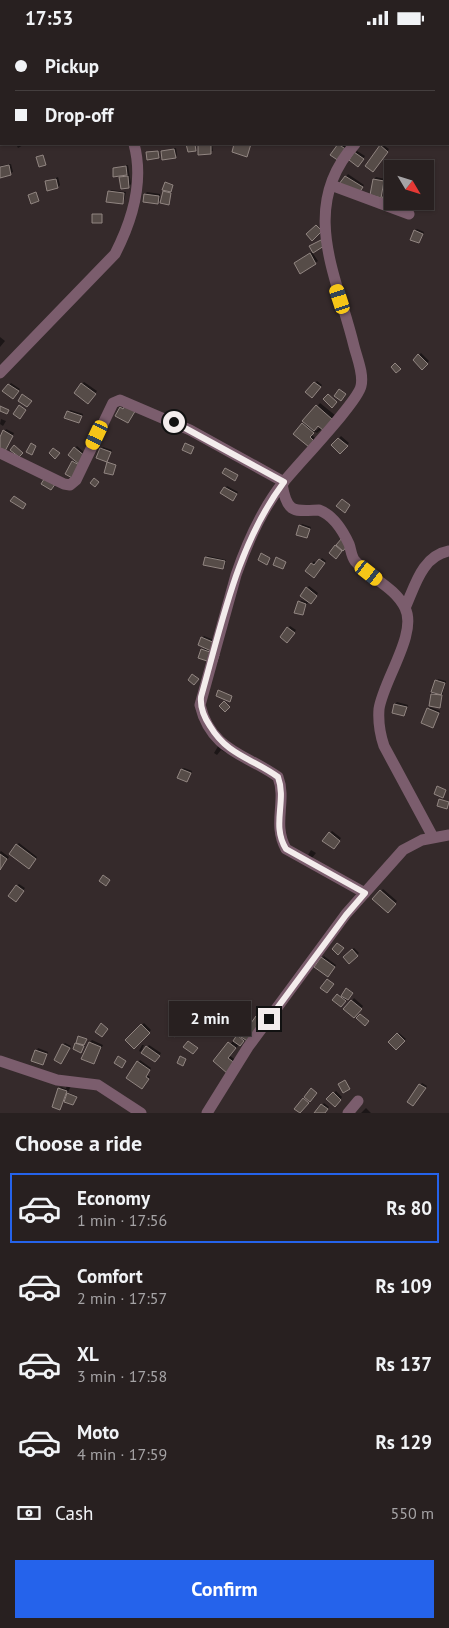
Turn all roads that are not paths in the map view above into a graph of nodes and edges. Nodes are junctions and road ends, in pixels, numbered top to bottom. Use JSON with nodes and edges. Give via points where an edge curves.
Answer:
{"nodes":[{"id":1,"x":134,"y":145,"type":"edge"},
{"id":2,"x":354,"y":145,"type":"edge"},
{"id":3,"x":331,"y":185,"type":"junction"},
{"id":4,"x":409,"y":215,"type":"dead end"},
{"id":5,"x":0,"y":373,"type":"edge"},
{"id":6,"x":0,"y":453,"type":"edge"},
{"id":7,"x":283,"y":483,"type":"junction"},
{"id":8,"x":449,"y":551,"type":"edge"},
{"id":9,"x":405,"y":608,"type":"junction"},
{"id":10,"x":449,"y":835,"type":"edge"},
{"id":11,"x":434,"y":837,"type":"junction"},
{"id":12,"x":365,"y":893,"type":"junction"},
{"id":13,"x":0,"y":1061,"type":"edge"},
{"id":14,"x":358,"y":1101,"type":"dead end"},
{"id":15,"x":141,"y":1113,"type":"edge"},
{"id":16,"x":207,"y":1113,"type":"edge"},
{"id":17,"x":348,"y":1113,"type":"edge"}],
"edges":[{"from":1,"to":5,"type":"street","via":[[139,165],[138,185],[122,241],[115,254]]},
{"from":2,"to":3,"type":"street","via":[[342,161]]},
{"from":3,"to":4,"type":"street"},
{"from":3,"to":7,"type":"street","via":[[326,202],[326,246],[351,334],[361,387]]},
{"from":6,"to":7,"type":"street","via":[[70,485],[76,480],[113,403],[120,400],[190,430]]},
{"from":7,"to":9,"type":"street","via":[[290,508],[299,512],[319,510],[333,520],[345,536],[354,559]]},
{"from":7,"to":12,"type":"street","via":[[262,515],[243,554],[200,705],[208,724],[223,744],[278,777],[279,837],[286,849]]},
{"from":8,"to":9,"type":"street","via":[[430,559],[421,571]]},
{"from":9,"to":11,"type":"street","via":[[407,626],[382,695],[379,732]]},
{"from":10,"to":11,"type":"street"},
{"from":11,"to":12,"type":"street","via":[[403,850]]},
{"from":12,"to":16,"type":"street","via":[[248,1047]]},
{"from":13,"to":15,"type":"street","via":[[49,1078],[98,1085]]},
{"from":14,"to":17,"type":"street"}]}
